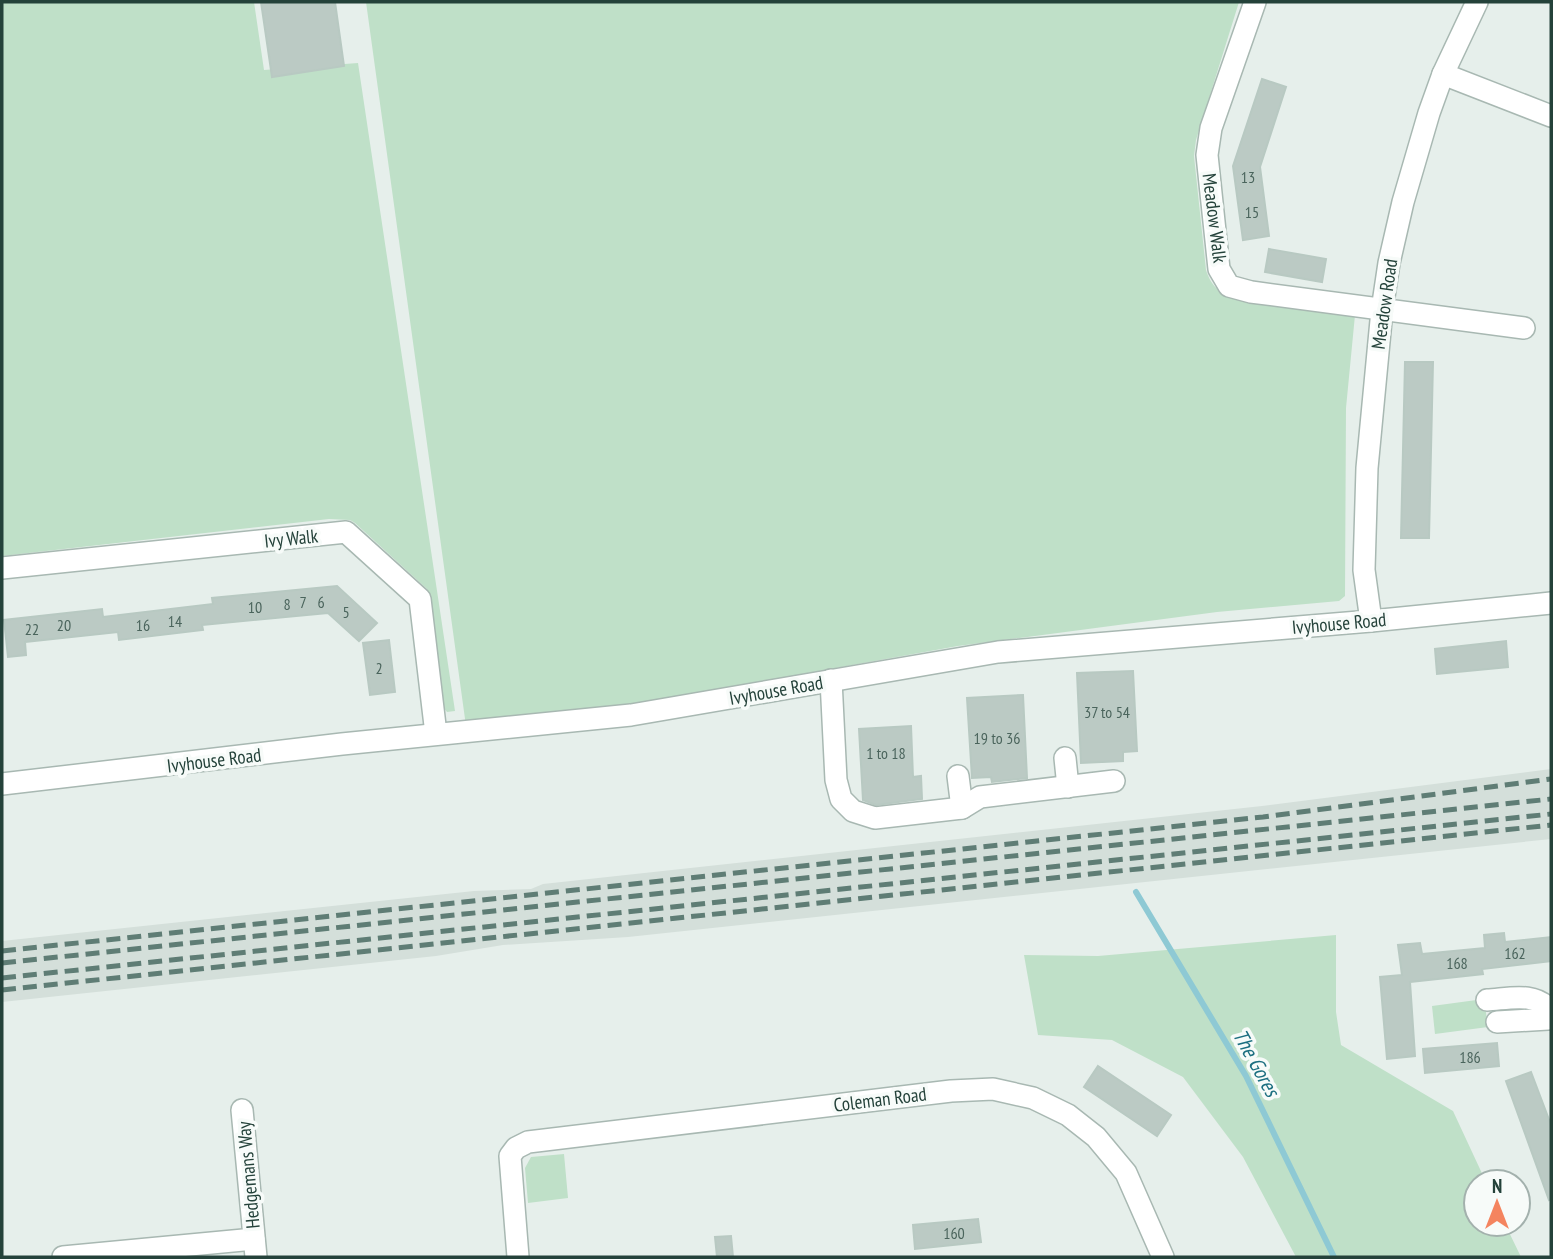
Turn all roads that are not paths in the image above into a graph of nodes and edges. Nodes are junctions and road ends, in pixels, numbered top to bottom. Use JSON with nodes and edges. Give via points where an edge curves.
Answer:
{"nodes":[{"id":1,"x":1255,"y":2,"type":"edge"},
{"id":2,"x":1476,"y":2,"type":"edge"},
{"id":3,"x":1443,"y":74,"type":"junction"},
{"id":4,"x":1551,"y":116,"type":"edge"},
{"id":5,"x":1382,"y":310,"type":"junction"},
{"id":6,"x":1524,"y":328,"type":"dead end"},
{"id":7,"x":2,"y":568,"type":"edge"},
{"id":8,"x":1551,"y":603,"type":"edge"},
{"id":9,"x":1371,"y":621,"type":"junction"},
{"id":10,"x":831,"y":680,"type":"junction"},
{"id":11,"x":436,"y":734,"type":"junction"},
{"id":12,"x":1065,"y":758,"type":"dead end"},
{"id":13,"x":958,"y":776,"type":"dead end"},
{"id":14,"x":1114,"y":781,"type":"dead end"},
{"id":15,"x":2,"y":784,"type":"edge"},
{"id":16,"x":1068,"y":787,"type":"junction"},
{"id":17,"x":962,"y":808,"type":"junction"},
{"id":18,"x":1487,"y":1000,"type":"dead end"},
{"id":19,"x":1550,"y":1018,"type":"edge"},
{"id":20,"x":1497,"y":1022,"type":"dead end"},
{"id":21,"x":242,"y":1110,"type":"dead end"},
{"id":22,"x":255,"y":1248,"type":"edge"},
{"id":23,"x":63,"y":1257,"type":"edge"},
{"id":24,"x":518,"y":1257,"type":"edge"},
{"id":25,"x":1163,"y":1257,"type":"edge"}],
"edges":[{"from":1,"to":5,"type":"street","name":"Meadow Walk","via":[[1211,128],[1207,155],[1219,269],[1230,286],[1251,292]]},
{"from":2,"to":3,"type":"street","name":"Meadow Road"},
{"from":3,"to":4,"type":"street"},
{"from":3,"to":5,"type":"street","name":"Meadow Road","via":[[1403,202]]},
{"from":5,"to":6,"type":"street","name":"Meadow Walk"},
{"from":5,"to":9,"type":"street","name":"Meadow Road","via":[[1366,482],[1364,570]]},
{"from":7,"to":11,"type":"street","name":"Ivy Walk","via":[[346,532],[420,599]]},
{"from":8,"to":9,"type":"street","name":"Ivyhouse Road"},
{"from":9,"to":10,"type":"street","name":"Ivyhouse Road","via":[[998,652]]},
{"from":10,"to":11,"type":"street","name":"Ivyhouse Road","via":[[631,715]]},
{"from":10,"to":17,"type":"street","via":[[836,780],[841,799],[853,811],[875,818]]},
{"from":11,"to":15,"type":"street","name":"Ivyhouse Road"},
{"from":12,"to":16,"type":"street"},
{"from":13,"to":17,"type":"street"},
{"from":14,"to":16,"type":"street"},
{"from":16,"to":17,"type":"street","via":[[980,797]]},
{"from":18,"to":19,"type":"street","via":[[1534,999],[1545,1004]]},
{"from":19,"to":20,"type":"street"},
{"from":21,"to":22,"type":"street","name":"Hedgemans Way"},
{"from":22,"to":23,"type":"street","name":"Hedgemans Way"},
{"from":24,"to":25,"type":"street","name":"Coleman Road","via":[[509,1167],[516,1148],[528,1142],[951,1091],[993,1090],[1033,1098],[1068,1115],[1096,1137],[1126,1172]]}]}
